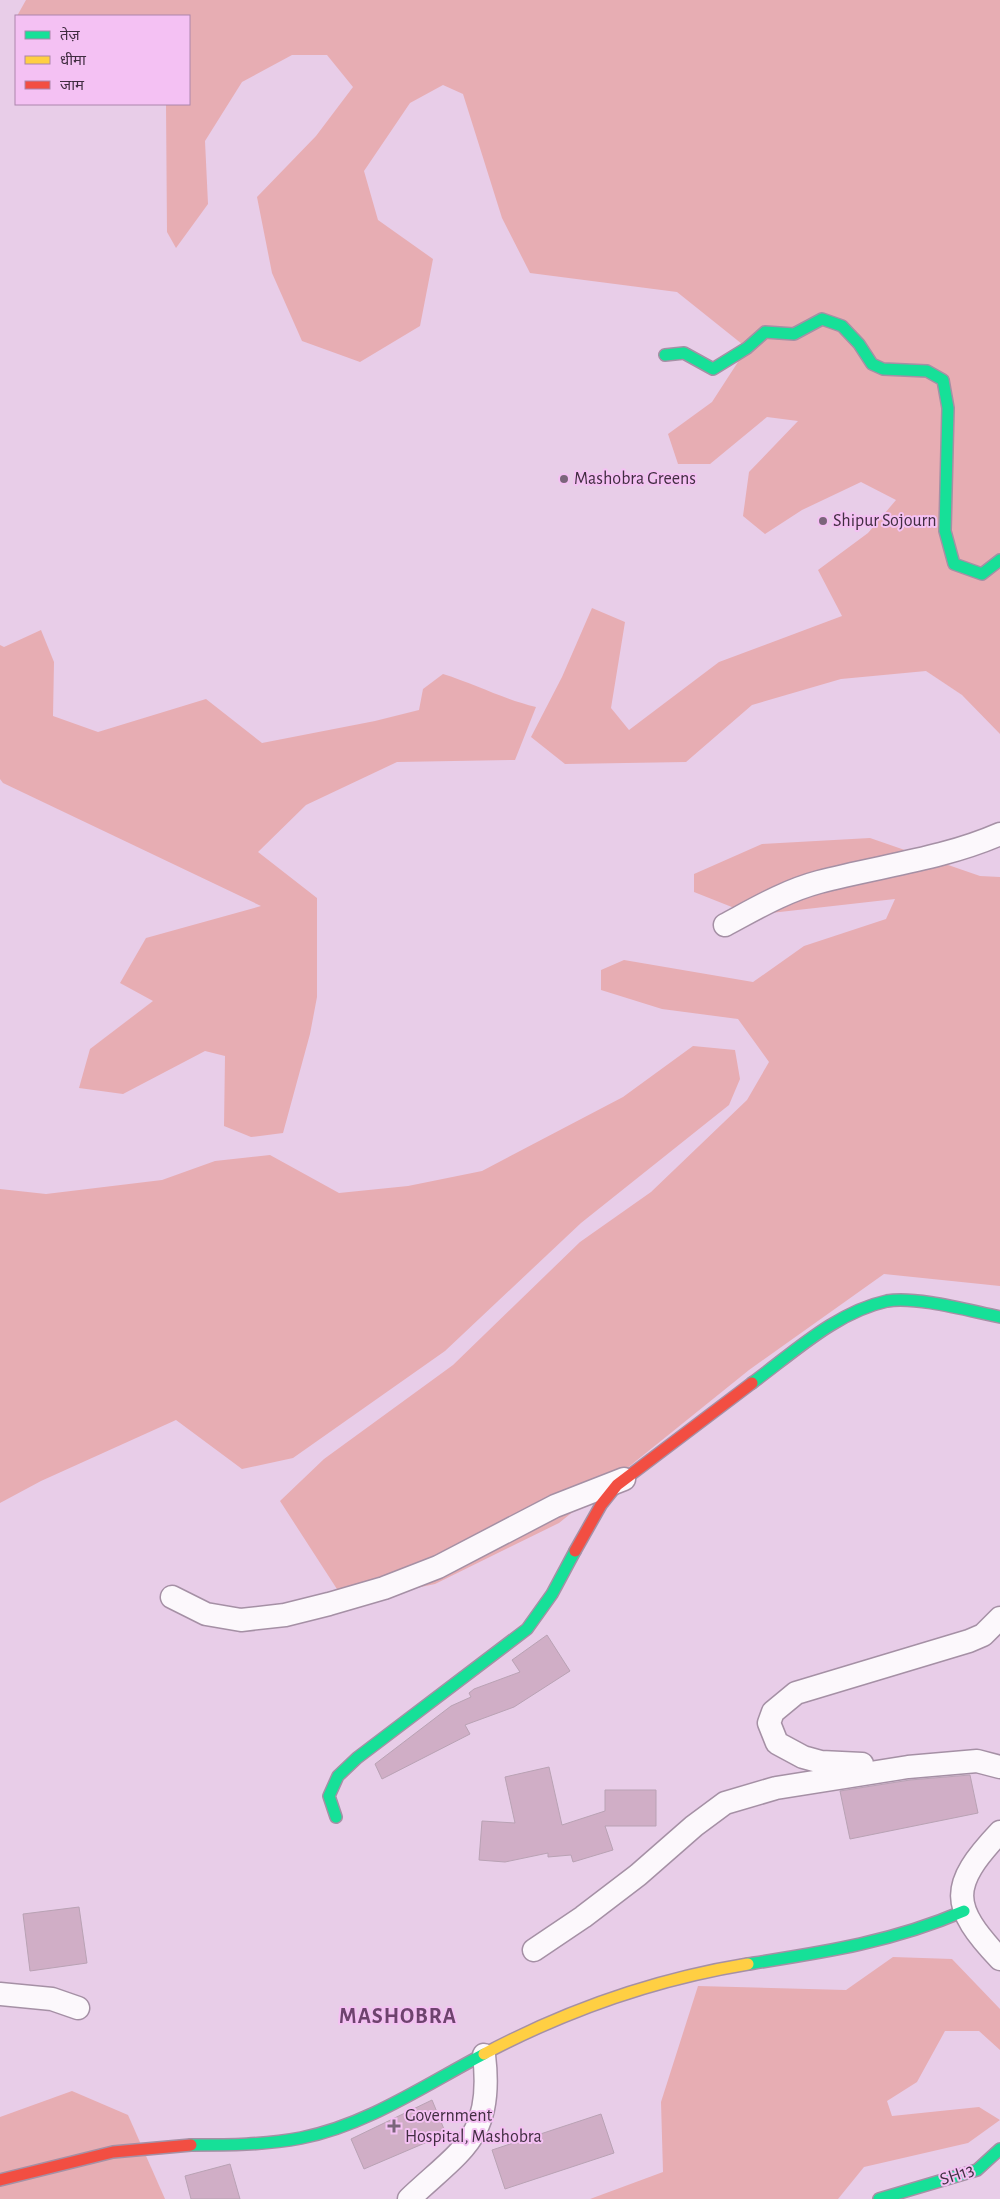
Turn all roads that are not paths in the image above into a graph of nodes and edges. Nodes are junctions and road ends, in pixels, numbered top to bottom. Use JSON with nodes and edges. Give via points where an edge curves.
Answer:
{"nodes":[{"id":1,"x":665,"y":355,"type":"dead end"},
{"id":2,"x":1000,"y":560,"type":"edge"},
{"id":3,"x":1000,"y":834,"type":"edge"},
{"id":4,"x":725,"y":926,"type":"dead end"},
{"id":5,"x":1000,"y":1317,"type":"edge"},
{"id":6,"x":625,"y":1479,"type":"junction"},
{"id":7,"x":172,"y":1596,"type":"dead end"},
{"id":8,"x":1000,"y":1618,"type":"edge"},
{"id":9,"x":908,"y":1767,"type":"junction"},
{"id":10,"x":1000,"y":1767,"type":"edge"},
{"id":11,"x":336,"y":1817,"type":"dead end"},
{"id":12,"x":1000,"y":1832,"type":"edge"},
{"id":13,"x":964,"y":1911,"type":"junction"},
{"id":14,"x":534,"y":1950,"type":"dead end"},
{"id":15,"x":1000,"y":1959,"type":"edge"},
{"id":16,"x":0,"y":1994,"type":"edge"},
{"id":17,"x":78,"y":2008,"type":"dead end"},
{"id":18,"x":484,"y":2055,"type":"junction"},
{"id":19,"x":1000,"y":2149,"type":"edge"},
{"id":20,"x":0,"y":2180,"type":"edge"},
{"id":21,"x":409,"y":2199,"type":"edge"},
{"id":22,"x":879,"y":2199,"type":"edge"}],
"edges":[{"from":1,"to":2,"type":"street","via":[[684,353],[713,369],[747,348],[765,332],[794,334],[822,320],[842,326],[872,364],[883,369],[927,371],[943,380],[948,408],[945,531],[954,564],[982,574]]},
{"from":3,"to":4,"type":"street","via":[[974,846],[817,883],[772,899]]},
{"from":5,"to":6,"type":"street","via":[[934,1303],[889,1302],[855,1311],[808,1342]]},
{"from":6,"to":7,"type":"street","via":[[555,1506],[438,1567],[384,1588],[320,1606],[285,1615],[241,1620],[206,1614]]},
{"from":6,"to":11,"type":"street","via":[[601,1505],[552,1594],[528,1629],[356,1758],[338,1776],[328,1796]]},
{"from":8,"to":9,"type":"street","via":[[983,1636],[796,1692],[772,1712],[769,1723],[777,1743],[803,1757],[821,1762]]},
{"from":9,"to":10,"type":"street","via":[[977,1762]]},
{"from":9,"to":14,"type":"street","via":[[776,1788],[724,1803],[584,1917]]},
{"from":12,"to":13,"type":"street","via":[[978,1856],[963,1885],[961,1900]]},
{"from":13,"to":15,"type":"street","via":[[971,1926]]},
{"from":13,"to":18,"type":"street","via":[[934,1926],[847,1948],[699,1973],[650,1986],[564,2016]]},
{"from":16,"to":17,"type":"street","via":[[37,1996]]},
{"from":18,"to":20,"type":"street","via":[[382,2109],[323,2132],[262,2144],[128,2149]]},
{"from":18,"to":21,"type":"street","via":[[487,2082],[481,2118],[462,2150],[447,2167]]},
{"from":19,"to":22,"type":"street","name":"SH13","number":"SH13","via":[[977,2170]]}]}
